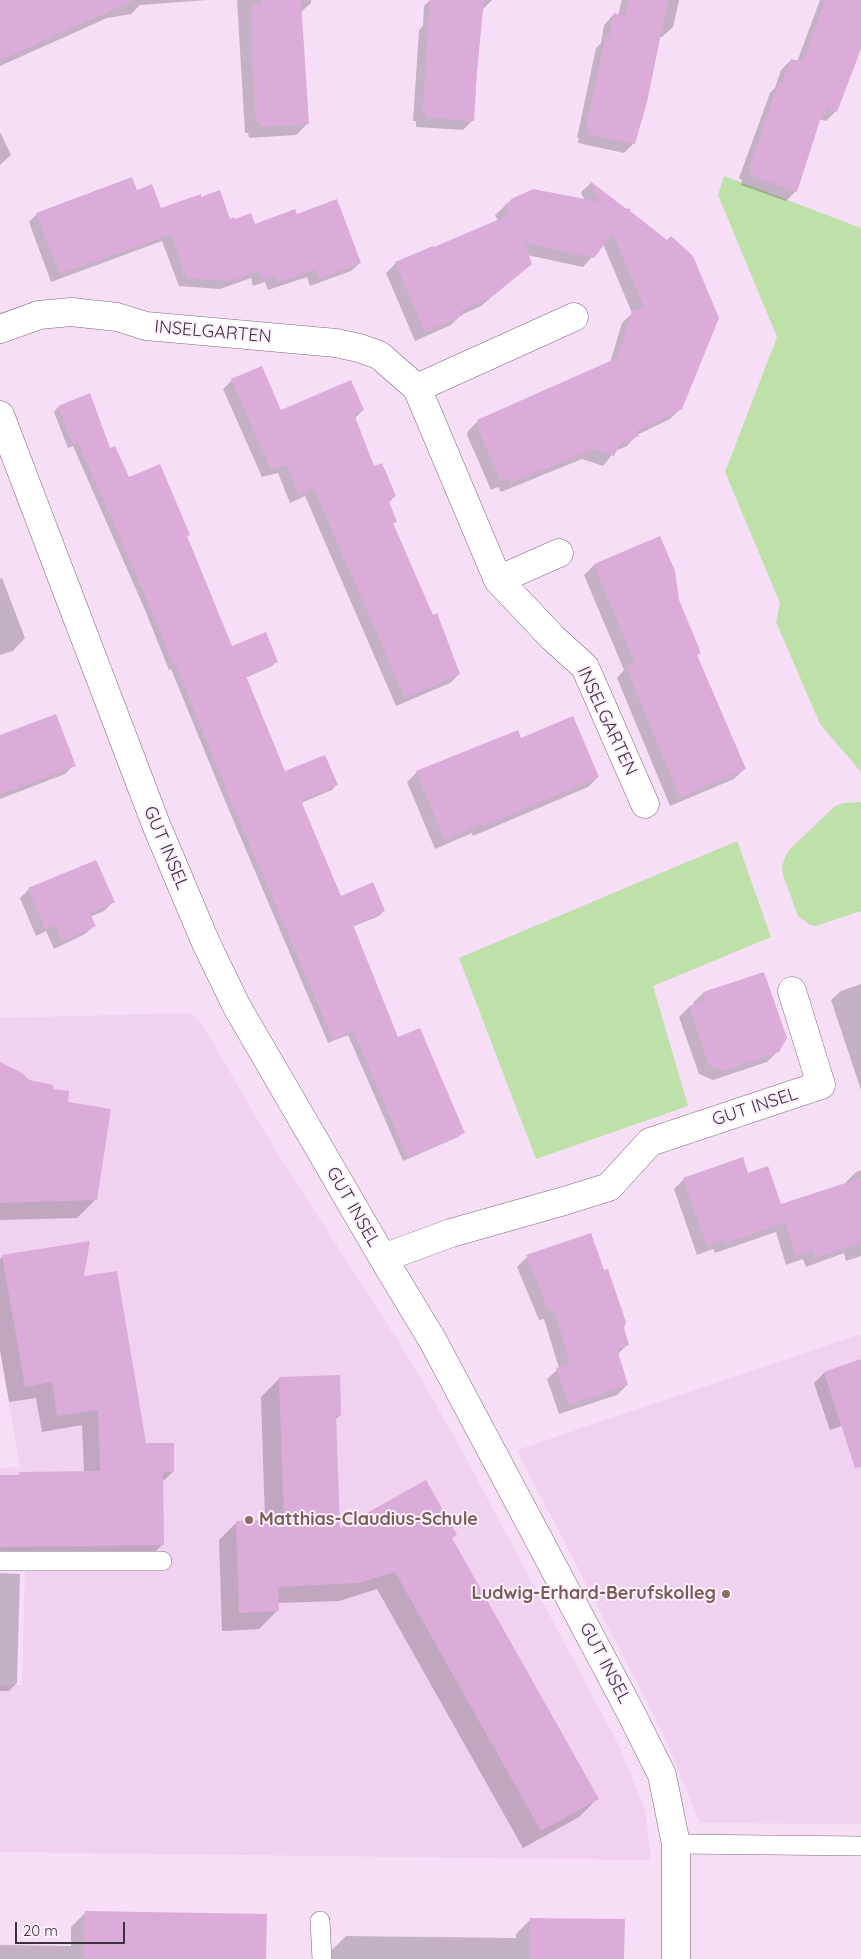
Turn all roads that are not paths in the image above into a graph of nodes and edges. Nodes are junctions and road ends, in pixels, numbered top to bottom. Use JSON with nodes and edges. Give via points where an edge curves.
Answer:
{"nodes":[{"id":1,"x":574,"y":316,"type":"dead end"},
{"id":2,"x":0,"y":329,"type":"edge"},
{"id":3,"x":417,"y":388,"type":"junction"},
{"id":4,"x":0,"y":415,"type":"edge"},
{"id":5,"x":559,"y":554,"type":"dead end"},
{"id":6,"x":498,"y":580,"type":"junction"},
{"id":7,"x":645,"y":804,"type":"dead end"},
{"id":8,"x":792,"y":991,"type":"dead end"},
{"id":9,"x":383,"y":1258,"type":"junction"},
{"id":10,"x":0,"y":1561,"type":"edge"},
{"id":11,"x":162,"y":1561,"type":"dead end"},
{"id":12,"x":676,"y":1844,"type":"junction"},
{"id":13,"x":861,"y":1846,"type":"edge"},
{"id":14,"x":320,"y":1921,"type":"dead end"},
{"id":15,"x":322,"y":1959,"type":"edge"},
{"id":16,"x":676,"y":1959,"type":"edge"}],
"edges":[{"from":1,"to":3,"type":"street"},
{"from":2,"to":3,"type":"street","name":"INSELGARTEN","via":[[39,315],[71,312],[117,317],[146,326],[336,344],[360,348],[379,356]]},
{"from":3,"to":6,"type":"street","name":"INSELGARTEN"},
{"from":4,"to":9,"type":"street","name":"GUT INSEL","via":[[157,827],[206,943],[237,1007]]},
{"from":5,"to":6,"type":"street"},
{"from":6,"to":7,"type":"street","name":"INSELGARTEN","via":[[585,667]]},
{"from":8,"to":9,"type":"street","name":"GUT INSEL","via":[[821,1085],[650,1142],[609,1187],[451,1233]]},
{"from":9,"to":12,"type":"street","name":"GUT INSEL","via":[[433,1341],[662,1775]]},
{"from":10,"to":11,"type":"lane"},
{"from":12,"to":13,"type":"lane"},
{"from":12,"to":16,"type":"street","name":"GUT INSEL"},
{"from":14,"to":15,"type":"lane"}]}
